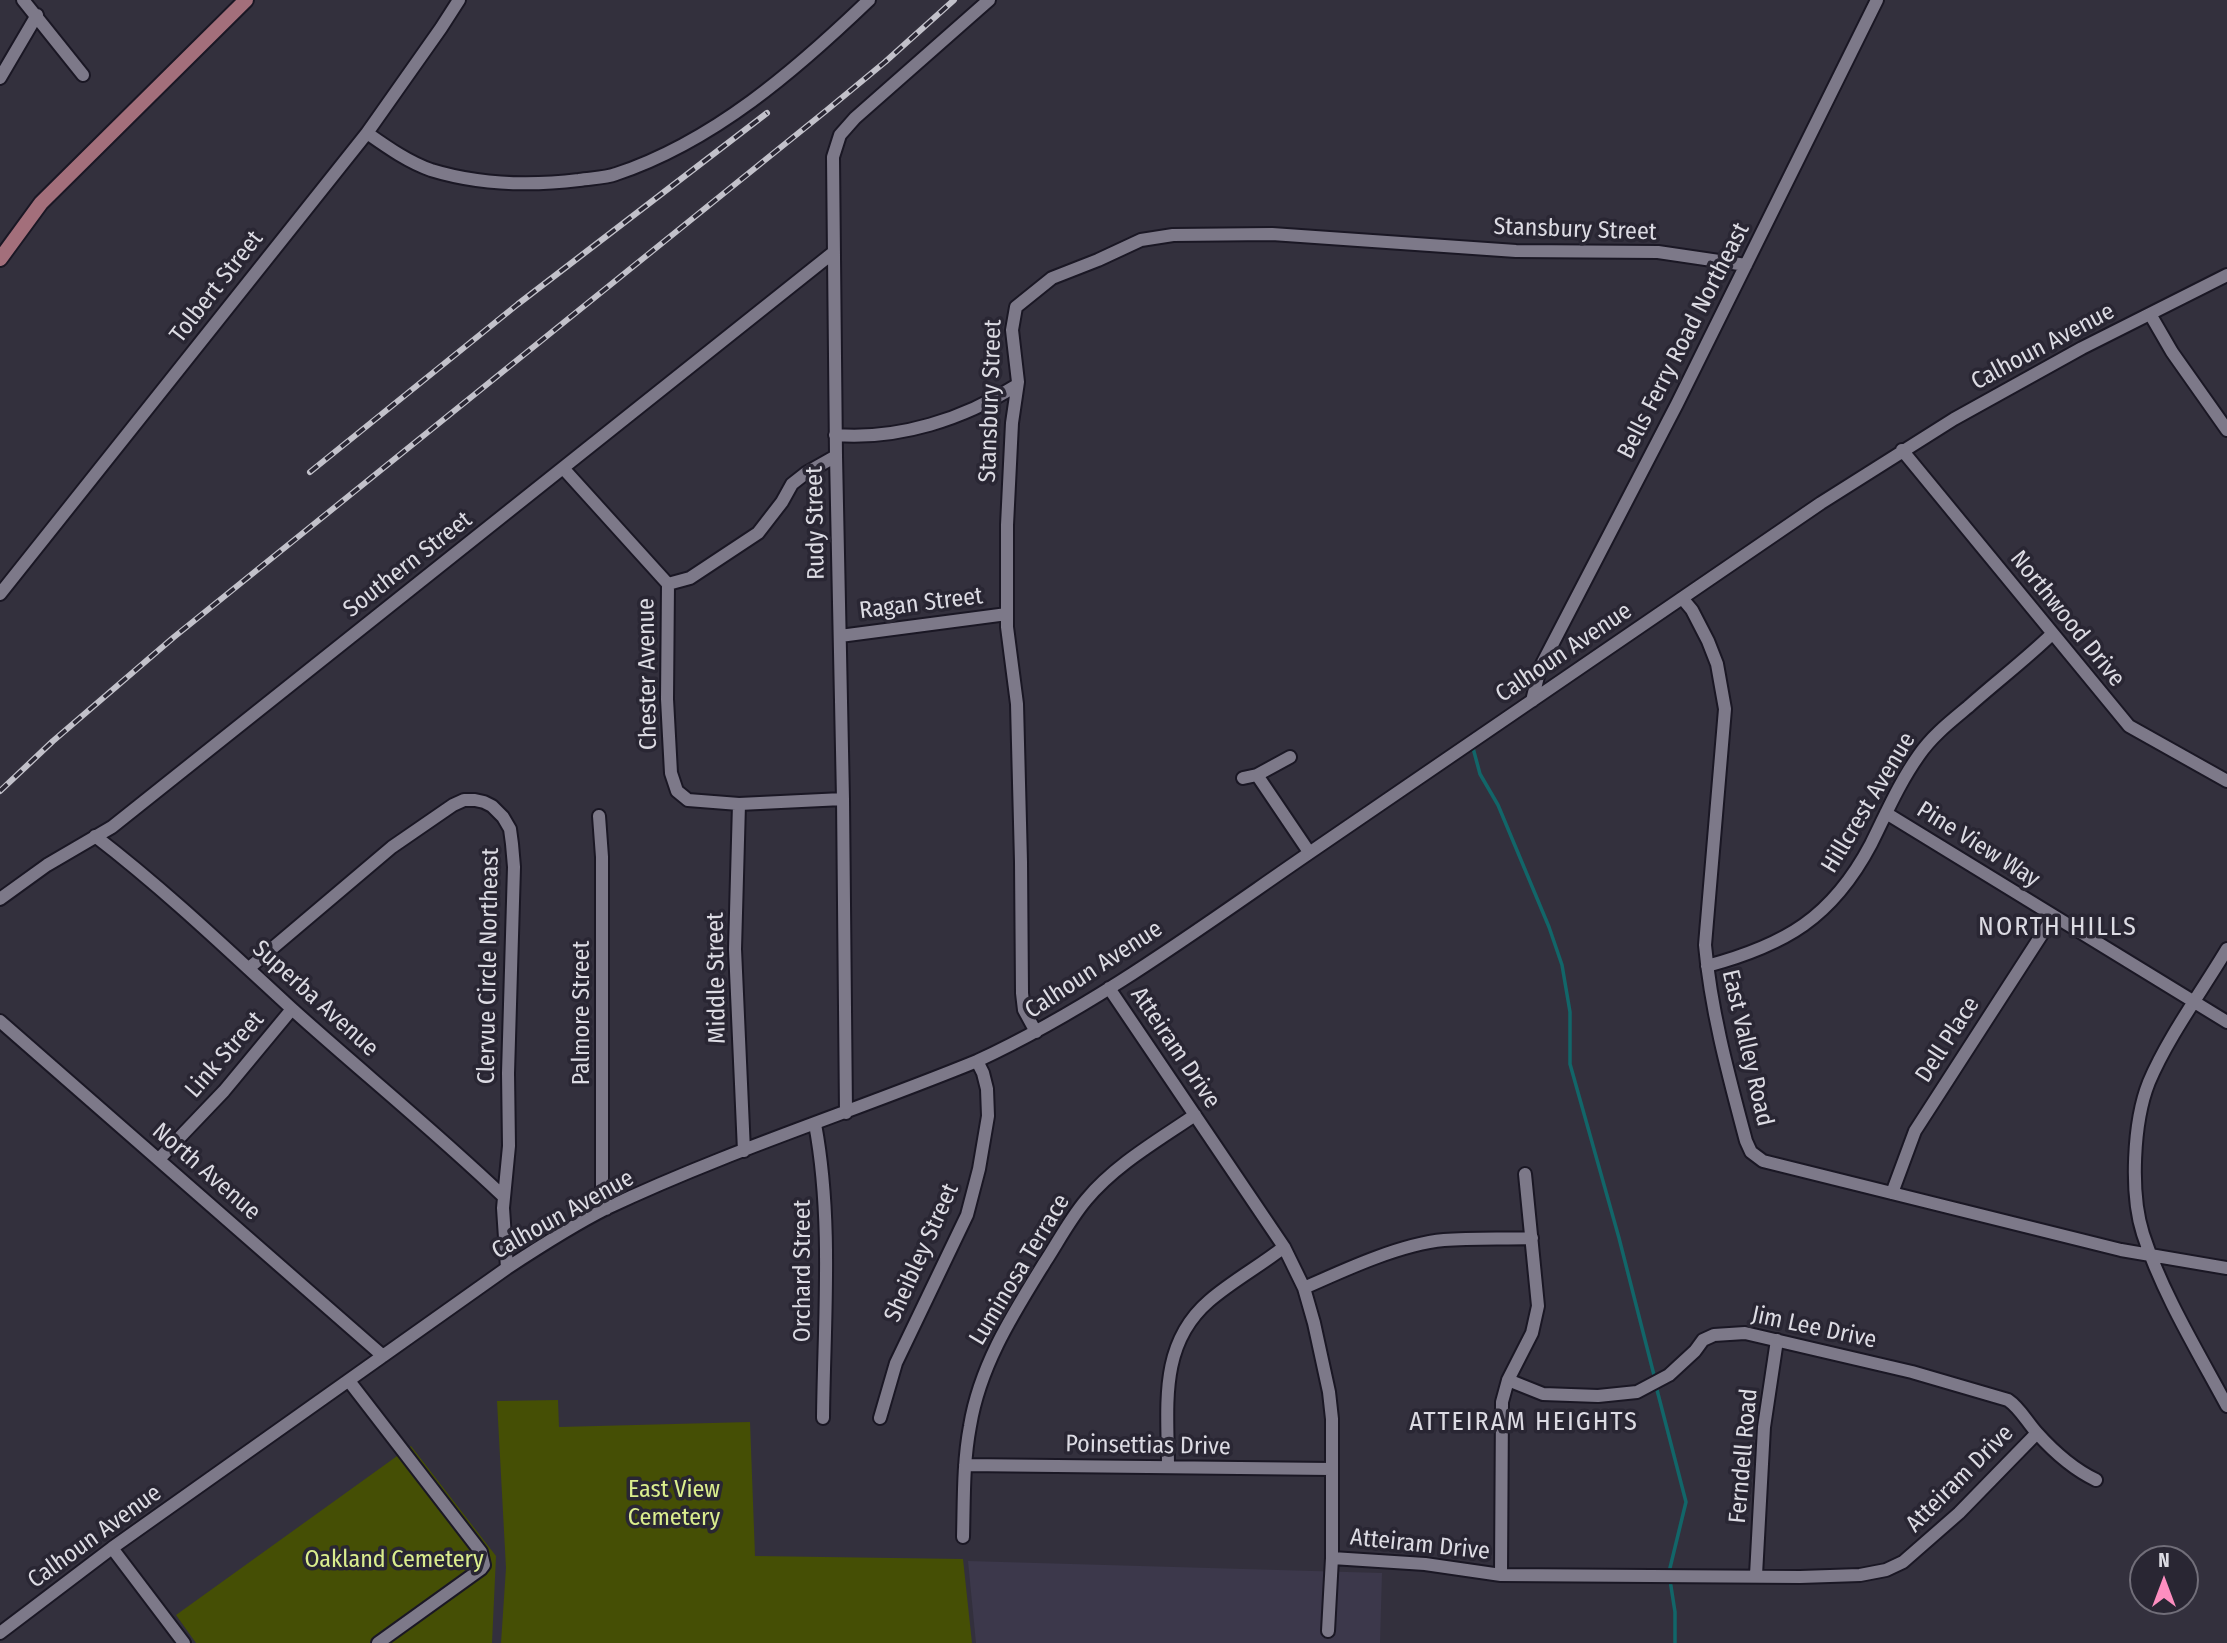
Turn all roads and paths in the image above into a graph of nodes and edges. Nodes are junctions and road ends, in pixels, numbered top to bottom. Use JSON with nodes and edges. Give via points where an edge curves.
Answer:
{"nodes":[{"id":1,"x":23,"y":0,"type":"edge"},
{"id":2,"x":246,"y":0,"type":"edge"},
{"id":3,"x":459,"y":0,"type":"edge"},
{"id":4,"x":869,"y":0,"type":"edge"},
{"id":5,"x":989,"y":0,"type":"edge"},
{"id":6,"x":1877,"y":0,"type":"edge"},
{"id":7,"x":37,"y":15,"type":"junction"},
{"id":8,"x":83,"y":75,"type":"dead end"},
{"id":9,"x":0,"y":78,"type":"edge"},
{"id":10,"x":367,"y":133,"type":"junction"},
{"id":11,"x":834,"y":252,"type":"junction"},
{"id":12,"x":0,"y":259,"type":"edge"},
{"id":13,"x":1746,"y":265,"type":"junction"},
{"id":14,"x":2227,"y":275,"type":"edge"},
{"id":15,"x":2150,"y":314,"type":"junction"},
{"id":16,"x":1017,"y":385,"type":"junction"},
{"id":17,"x":2227,"y":430,"type":"edge"},
{"id":18,"x":835,"y":435,"type":"junction"},
{"id":19,"x":1902,"y":450,"type":"junction"},
{"id":20,"x":835,"y":456,"type":"junction"},
{"id":21,"x":563,"y":468,"type":"junction"},
{"id":22,"x":668,"y":584,"type":"junction"},
{"id":23,"x":0,"y":594,"type":"edge"},
{"id":24,"x":1682,"y":598,"type":"junction"},
{"id":25,"x":1007,"y":614,"type":"junction"},
{"id":26,"x":2052,"y":634,"type":"junction"},
{"id":27,"x":840,"y":636,"type":"junction"},
{"id":28,"x":1532,"y":701,"type":"junction"},
{"id":29,"x":1290,"y":757,"type":"dead end"},
{"id":30,"x":1257,"y":775,"type":"junction"},
{"id":31,"x":1243,"y":778,"type":"dead end"},
{"id":32,"x":2227,"y":781,"type":"edge"},
{"id":33,"x":843,"y":799,"type":"junction"},
{"id":34,"x":739,"y":804,"type":"junction"},
{"id":35,"x":1886,"y":813,"type":"junction"},
{"id":36,"x":599,"y":816,"type":"dead end"},
{"id":37,"x":95,"y":836,"type":"junction"},
{"id":38,"x":1309,"y":852,"type":"junction"},
{"id":39,"x":0,"y":900,"type":"edge"},
{"id":40,"x":2053,"y":917,"type":"junction"},
{"id":41,"x":2227,"y":949,"type":"edge"},
{"id":42,"x":1707,"y":966,"type":"junction"},
{"id":43,"x":249,"y":968,"type":"junction"},
{"id":44,"x":1109,"y":988,"type":"junction"},
{"id":45,"x":2194,"y":1003,"type":"junction"},
{"id":46,"x":292,"y":1009,"type":"junction"},
{"id":47,"x":0,"y":1021,"type":"edge"},
{"id":48,"x":2227,"y":1022,"type":"edge"},
{"id":49,"x":1036,"y":1032,"type":"junction"},
{"id":50,"x":977,"y":1061,"type":"junction"},
{"id":51,"x":846,"y":1113,"type":"junction"},
{"id":52,"x":1195,"y":1115,"type":"junction"},
{"id":53,"x":814,"y":1124,"type":"junction"},
{"id":54,"x":744,"y":1151,"type":"junction"},
{"id":55,"x":159,"y":1159,"type":"junction"},
{"id":56,"x":1525,"y":1174,"type":"dead end"},
{"id":57,"x":1892,"y":1193,"type":"junction"},
{"id":58,"x":503,"y":1196,"type":"junction"},
{"id":59,"x":606,"y":1209,"type":"junction"},
{"id":60,"x":1532,"y":1238,"type":"junction"},
{"id":61,"x":1284,"y":1247,"type":"junction"},
{"id":62,"x":2151,"y":1256,"type":"junction"},
{"id":63,"x":507,"y":1268,"type":"junction"},
{"id":64,"x":2227,"y":1268,"type":"edge"},
{"id":65,"x":1304,"y":1288,"type":"junction"},
{"id":66,"x":1777,"y":1340,"type":"junction"},
{"id":67,"x":383,"y":1356,"type":"junction"},
{"id":68,"x":1508,"y":1380,"type":"junction"},
{"id":69,"x":349,"y":1381,"type":"junction"},
{"id":70,"x":2227,"y":1406,"type":"edge"},
{"id":71,"x":823,"y":1418,"type":"dead end"},
{"id":72,"x":880,"y":1418,"type":"dead end"},
{"id":73,"x":2037,"y":1433,"type":"junction"},
{"id":74,"x":965,"y":1465,"type":"junction"},
{"id":75,"x":1168,"y":1467,"type":"junction"},
{"id":76,"x":1331,"y":1469,"type":"junction"},
{"id":77,"x":2096,"y":1480,"type":"dead end"},
{"id":78,"x":962,"y":1537,"type":"dead end"},
{"id":79,"x":113,"y":1548,"type":"junction"},
{"id":80,"x":1332,"y":1558,"type":"junction"},
{"id":81,"x":1501,"y":1574,"type":"junction"},
{"id":82,"x":1756,"y":1575,"type":"junction"},
{"id":83,"x":1328,"y":1631,"type":"dead end"},
{"id":84,"x":0,"y":1633,"type":"edge"},
{"id":85,"x":184,"y":1643,"type":"edge"},
{"id":86,"x":378,"y":1643,"type":"edge"}],
"edges":[{"from":1,"to":7,"type":"street"},
{"from":2,"to":12,"type":"main road","via":[[41,203]]},
{"from":3,"to":10,"type":"street","name":"Tolbert Street"},
{"from":4,"to":10,"type":"street","via":[[749,103],[650,162],[612,175],[508,184],[463,177],[430,170]]},
{"from":5,"to":11,"type":"street","name":"Rudy Street","via":[[840,135],[833,157]]},
{"from":6,"to":13,"type":"street","name":"Bells Ferry Road Northeast"},
{"from":7,"to":8,"type":"street"},
{"from":7,"to":9,"type":"street"},
{"from":10,"to":23,"type":"street","name":"Tolbert Street"},
{"from":11,"to":18,"type":"street","name":"Rudy Street"},
{"from":11,"to":21,"type":"street","name":"Southern Street"},
{"from":13,"to":16,"type":"street","name":"Stansbury Street","via":[[1658,252],[1516,251],[1272,234],[1141,240],[1052,278],[1016,307]]},
{"from":13,"to":28,"type":"street","name":"Bells Ferry Road Northeast","via":[[1540,668]]},
{"from":14,"to":15,"type":"street","name":"Calhoun Avenue"},
{"from":15,"to":17,"type":"street"},
{"from":15,"to":19,"type":"street","name":"Calhoun Avenue"},
{"from":16,"to":18,"type":"street","via":[[924,426],[859,437]]},
{"from":16,"to":25,"type":"street","name":"Stansbury Street","via":[[1007,525]]},
{"from":18,"to":20,"type":"street","name":"Rudy Street"},
{"from":19,"to":24,"type":"street","name":"Calhoun Avenue"},
{"from":19,"to":26,"type":"street","name":"Northwood Drive"},
{"from":20,"to":22,"type":"street","via":[[792,484],[758,533],[691,578]]},
{"from":20,"to":27,"type":"street","name":"Rudy Street"},
{"from":21,"to":22,"type":"street","name":"Chester Avenue"},
{"from":21,"to":37,"type":"street","name":"Southern Street"},
{"from":22,"to":34,"type":"street","name":"Chester Avenue","via":[[671,773],[677,791],[688,800]]},
{"from":24,"to":28,"type":"street","name":"Calhoun Avenue"},
{"from":24,"to":42,"type":"street","name":"East Valley Road","via":[[1709,641],[1725,709]]},
{"from":25,"to":27,"type":"street","name":"Ragan Street"},
{"from":25,"to":49,"type":"street","name":"Stansbury Street","via":[[1017,704],[1021,993]]},
{"from":26,"to":32,"type":"street","name":"Northwood Drive","via":[[2129,726]]},
{"from":26,"to":35,"type":"street","name":"Hillcrest Avenue","via":[[1936,734]]},
{"from":27,"to":33,"type":"street","name":"Rudy Street"},
{"from":28,"to":38,"type":"street","name":"Calhoun Avenue"},
{"from":29,"to":30,"type":"street"},
{"from":30,"to":31,"type":"street"},
{"from":30,"to":38,"type":"street"},
{"from":33,"to":34,"type":"street"},
{"from":33,"to":51,"type":"street","name":"Rudy Street"},
{"from":34,"to":54,"type":"street","name":"Middle Street","via":[[735,949]]},
{"from":35,"to":40,"type":"street","name":"Pine View Way"},
{"from":35,"to":42,"type":"street","name":"Hillcrest Avenue","via":[[1858,867],[1808,922],[1767,947]]},
{"from":36,"to":59,"type":"street","name":"Palmore Street","via":[[603,870],[602,1191]]},
{"from":37,"to":39,"type":"street","name":"Southern Street"},
{"from":37,"to":43,"type":"street","name":"Superba Avenue"},
{"from":38,"to":44,"type":"street","name":"Calhoun Avenue"},
{"from":40,"to":45,"type":"street","name":"Pine View Way"},
{"from":40,"to":57,"type":"street","name":"Dell Place","via":[[1915,1131]]},
{"from":41,"to":45,"type":"street"},
{"from":42,"to":57,"type":"street","name":"East Valley Road","via":[[1725,1060],[1746,1141],[1755,1157]]},
{"from":43,"to":46,"type":"street","name":"Superba Avenue"},
{"from":43,"to":58,"type":"street","name":"Clervue Circle Northeast","via":[[434,817],[464,800],[492,806],[510,829],[514,867],[509,1146]]},
{"from":44,"to":49,"type":"street","name":"Calhoun Avenue"},
{"from":44,"to":52,"type":"street","name":"Atteiram Drive"},
{"from":45,"to":48,"type":"street","name":"Pine View Way"},
{"from":45,"to":62,"type":"street","via":[[2162,1056],[2139,1115],[2137,1205]]},
{"from":46,"to":55,"type":"street","name":"Link Street"},
{"from":46,"to":58,"type":"street","name":"Superba Avenue"},
{"from":47,"to":55,"type":"street","name":"North Avenue"},
{"from":49,"to":50,"type":"street","name":"Calhoun Avenue"},
{"from":50,"to":51,"type":"street","name":"Calhoun Avenue"},
{"from":50,"to":72,"type":"street","name":"Sheibley Street","via":[[987,1088],[988,1116],[967,1215],[896,1363]]},
{"from":51,"to":53,"type":"street","name":"Calhoun Avenue"},
{"from":52,"to":61,"type":"street","name":"Atteiram Drive"},
{"from":52,"to":74,"type":"street","name":"Luminosa Terrace","via":[[1114,1172],[1086,1200],[1058,1241],[986,1367],[970,1423]]},
{"from":53,"to":54,"type":"street","name":"Calhoun Avenue"},
{"from":53,"to":71,"type":"street","name":"Orchard Street","via":[[823,1178],[825,1238]]},
{"from":54,"to":59,"type":"street","name":"Calhoun Avenue"},
{"from":55,"to":67,"type":"street","name":"North Avenue"},
{"from":56,"to":60,"type":"street"},
{"from":57,"to":62,"type":"street","name":"East Valley Road"},
{"from":58,"to":63,"type":"street","name":"Clervue Circle Northeast"},
{"from":59,"to":63,"type":"street","name":"Calhoun Avenue"},
{"from":60,"to":65,"type":"street","via":[[1421,1244]]},
{"from":60,"to":68,"type":"street","via":[[1536,1319]]},
{"from":61,"to":65,"type":"street","name":"Atteiram Drive"},
{"from":61,"to":75,"type":"street","via":[[1209,1301],[1182,1335],[1169,1372]]},
{"from":62,"to":64,"type":"street","name":"East Valley Road"},
{"from":62,"to":70,"type":"street"},
{"from":63,"to":67,"type":"street","name":"Calhoun Avenue"},
{"from":65,"to":76,"type":"street","name":"Atteiram Drive","via":[[1329,1392]]},
{"from":66,"to":68,"type":"street","name":"Jim Lee Drive","via":[[1745,1333],[1714,1335],[1659,1381],[1637,1392],[1543,1394]]},
{"from":66,"to":73,"type":"street","name":"Jim Lee Drive","via":[[1912,1371],[2008,1400]]},
{"from":66,"to":82,"type":"street","name":"Ferndell Road","via":[[1764,1427]]},
{"from":67,"to":69,"type":"street","name":"Calhoun Avenue"},
{"from":68,"to":81,"type":"street","via":[[1500,1418]]},
{"from":69,"to":79,"type":"street","name":"Calhoun Avenue"},
{"from":69,"to":86,"type":"street","via":[[481,1552],[484,1564]]},
{"from":73,"to":77,"type":"street","name":"Jim Lee Drive","via":[[2074,1469]]},
{"from":73,"to":82,"type":"street","name":"Atteiram Drive","via":[[1959,1513],[1903,1562],[1860,1575]]},
{"from":74,"to":75,"type":"street","name":"Poinsettias Drive"},
{"from":74,"to":78,"type":"street","name":"Luminosa Terrace"},
{"from":75,"to":76,"type":"street","name":"Poinsettias Drive"},
{"from":76,"to":80,"type":"street","name":"Atteiram Drive"},
{"from":79,"to":84,"type":"street","name":"Calhoun Avenue"},
{"from":79,"to":85,"type":"street"},
{"from":80,"to":81,"type":"street","name":"Atteiram Drive"},
{"from":80,"to":83,"type":"street"},
{"from":81,"to":82,"type":"street","name":"Atteiram Drive"}]}
